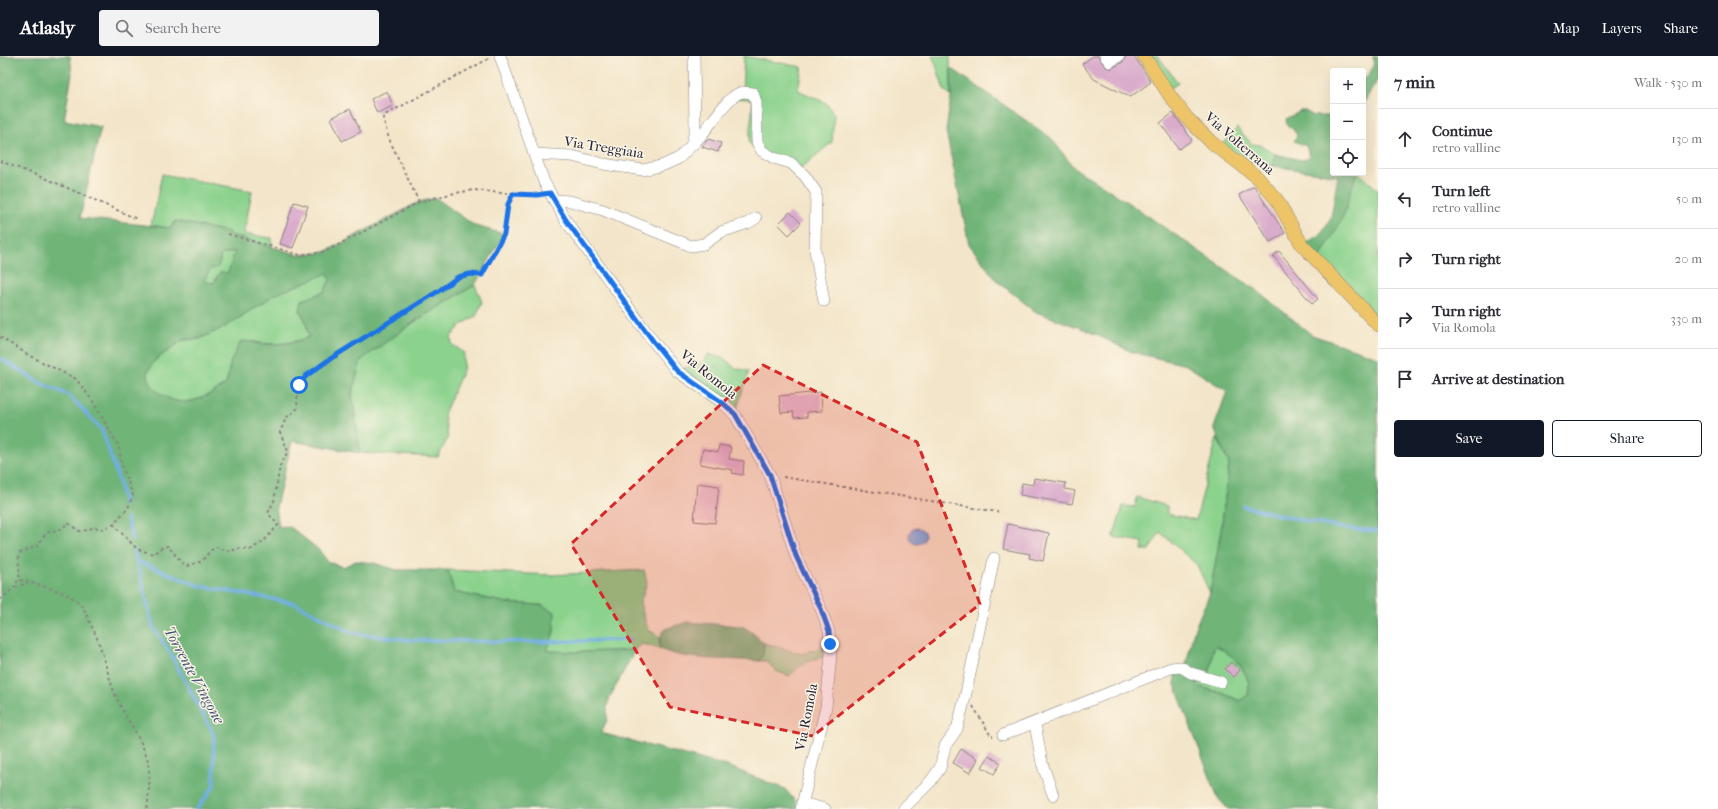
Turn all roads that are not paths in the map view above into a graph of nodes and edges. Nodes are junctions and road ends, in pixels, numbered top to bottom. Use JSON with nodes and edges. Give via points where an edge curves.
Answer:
{"nodes":[{"id":1,"x":500,"y":56,"type":"edge"},
{"id":2,"x":694,"y":56,"type":"edge"},
{"id":3,"x":1105,"y":56,"type":"edge"},
{"id":4,"x":1119,"y":56,"type":"edge"},
{"id":5,"x":1144,"y":56,"type":"edge"},
{"id":6,"x":691,"y":146,"type":"junction"},
{"id":7,"x":534,"y":154,"type":"junction"},
{"id":8,"x":552,"y":197,"type":"junction"},
{"id":9,"x":756,"y":218,"type":"dead end"},
{"id":10,"x":824,"y":301,"type":"dead end"},
{"id":11,"x":1378,"y":325,"type":"edge"},
{"id":12,"x":994,"y":558,"type":"dead end"},
{"id":13,"x":1221,"y":682,"type":"dead end"},
{"id":14,"x":1035,"y":724,"type":"junction"},
{"id":15,"x":1003,"y":736,"type":"road end"},
{"id":16,"x":1053,"y":795,"type":"dead end"},
{"id":17,"x":801,"y":806,"type":"edge"},
{"id":18,"x":825,"y":809,"type":"edge"},
{"id":19,"x":903,"y":809,"type":"edge"}],
"edges":[{"from":1,"to":7,"type":"street","name":"Via Romola"},
{"from":2,"to":6,"type":"street","via":[[695,130]]},
{"from":3,"to":4,"type":"street","via":[[1110,62]]},
{"from":5,"to":11,"type":"main road","name":"Via Volterrana","via":[[1187,118],[1211,142],[1257,177],[1277,200],[1302,245]]},
{"from":6,"to":7,"type":"street","name":"Via Treggiaia","via":[[679,158],[643,170],[572,156]]},
{"from":6,"to":10,"type":"street","name":"Via Treggiaia","via":[[700,140],[731,98],[742,92],[752,93],[756,102],[757,142],[762,152],[791,163],[806,176],[816,192],[815,250]]},
{"from":7,"to":8,"type":"street","name":"Via Romola"},
{"from":8,"to":9,"type":"street","via":[[603,210],[691,246],[704,244],[721,232]]},
{"from":8,"to":17,"type":"street","name":"Via Romola","via":[[566,220],[677,371],[735,414],[770,475],[796,556],[829,631],[831,654],[826,706]]},
{"from":12,"to":19,"type":"street","via":[[957,729],[945,746],[940,768],[932,782]]},
{"from":13,"to":14,"type":"street","via":[[1191,673],[1181,667],[1171,668]]},
{"from":14,"to":15,"type":"street"},
{"from":14,"to":16,"type":"street","via":[[1042,763]]},
{"from":17,"to":18,"type":"street"}]}
